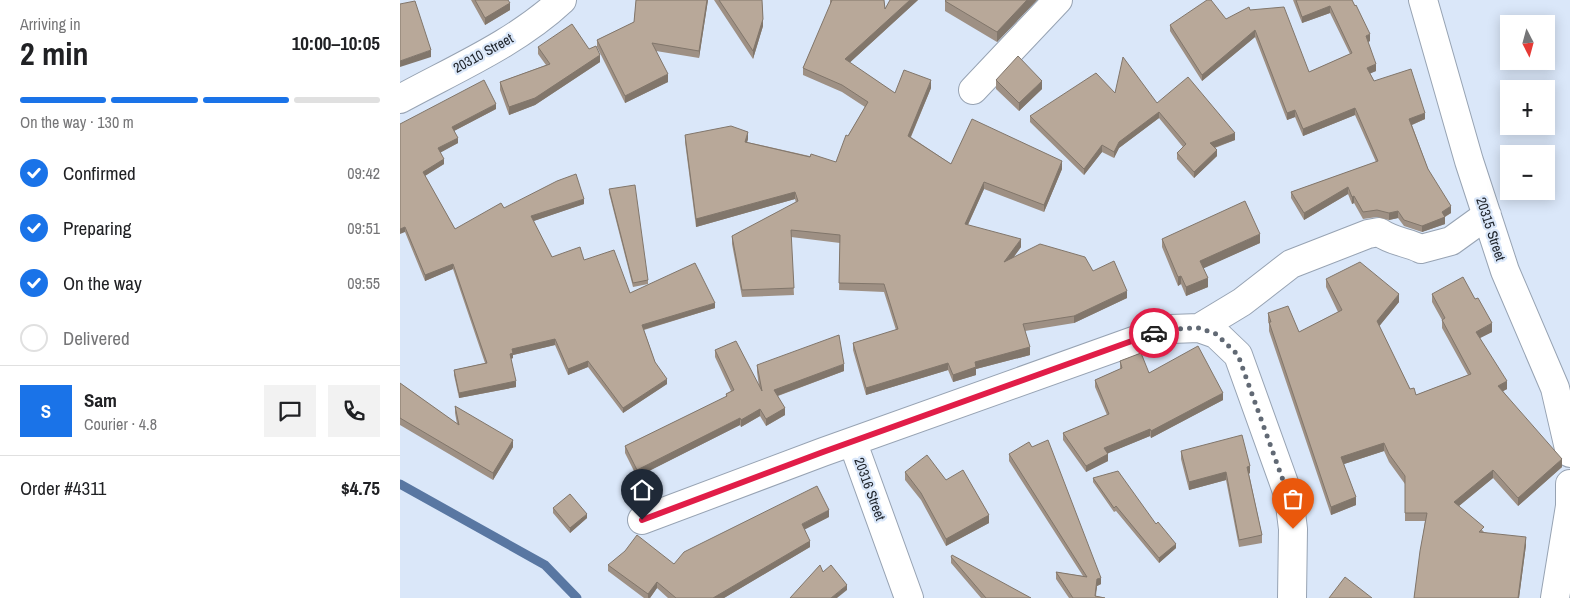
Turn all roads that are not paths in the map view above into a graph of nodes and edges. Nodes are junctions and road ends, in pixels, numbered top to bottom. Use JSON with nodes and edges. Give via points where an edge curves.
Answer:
{"nodes":[{"id":1,"x":562,"y":0,"type":"edge"},
{"id":2,"x":1058,"y":0,"type":"edge"},
{"id":3,"x":1424,"y":0,"type":"edge"},
{"id":4,"x":972,"y":90,"type":"dead end"},
{"id":5,"x":400,"y":99,"type":"edge"},
{"id":6,"x":1486,"y":215,"type":"junction"},
{"id":7,"x":1199,"y":328,"type":"junction"},
{"id":8,"x":1562,"y":385,"type":"edge"},
{"id":9,"x":853,"y":443,"type":"junction"},
{"id":10,"x":1570,"y":453,"type":"edge"},
{"id":11,"x":1570,"y":484,"type":"edge"},
{"id":12,"x":642,"y":520,"type":"dead end"},
{"id":13,"x":908,"y":598,"type":"edge"},
{"id":14,"x":1292,"y":598,"type":"edge"},
{"id":15,"x":1555,"y":598,"type":"edge"}],
"edges":[{"from":1,"to":5,"type":"street","name":"20310 Street","via":[[510,39]]},
{"from":2,"to":4,"type":"street"},
{"from":3,"to":6,"type":"street","name":"20315 Street","via":[[1447,89]]},
{"from":6,"to":7,"type":"street","via":[[1451,241],[1421,249],[1379,232],[1316,253],[1291,264],[1242,302]]},
{"from":6,"to":8,"type":"street","name":"20315 Street","via":[[1504,271]]},
{"from":7,"to":9,"type":"street","name":"20316 Street","via":[[1156,333]]},
{"from":7,"to":14,"type":"street","name":"20316 Street","via":[[1216,334],[1238,355],[1289,497],[1294,538]]},
{"from":8,"to":10,"type":"street","name":"20315 Street"},
{"from":9,"to":12,"type":"street"},
{"from":9,"to":13,"type":"street","name":"20316 Street"},
{"from":11,"to":15,"type":"street","via":[[1570,506]]}]}
